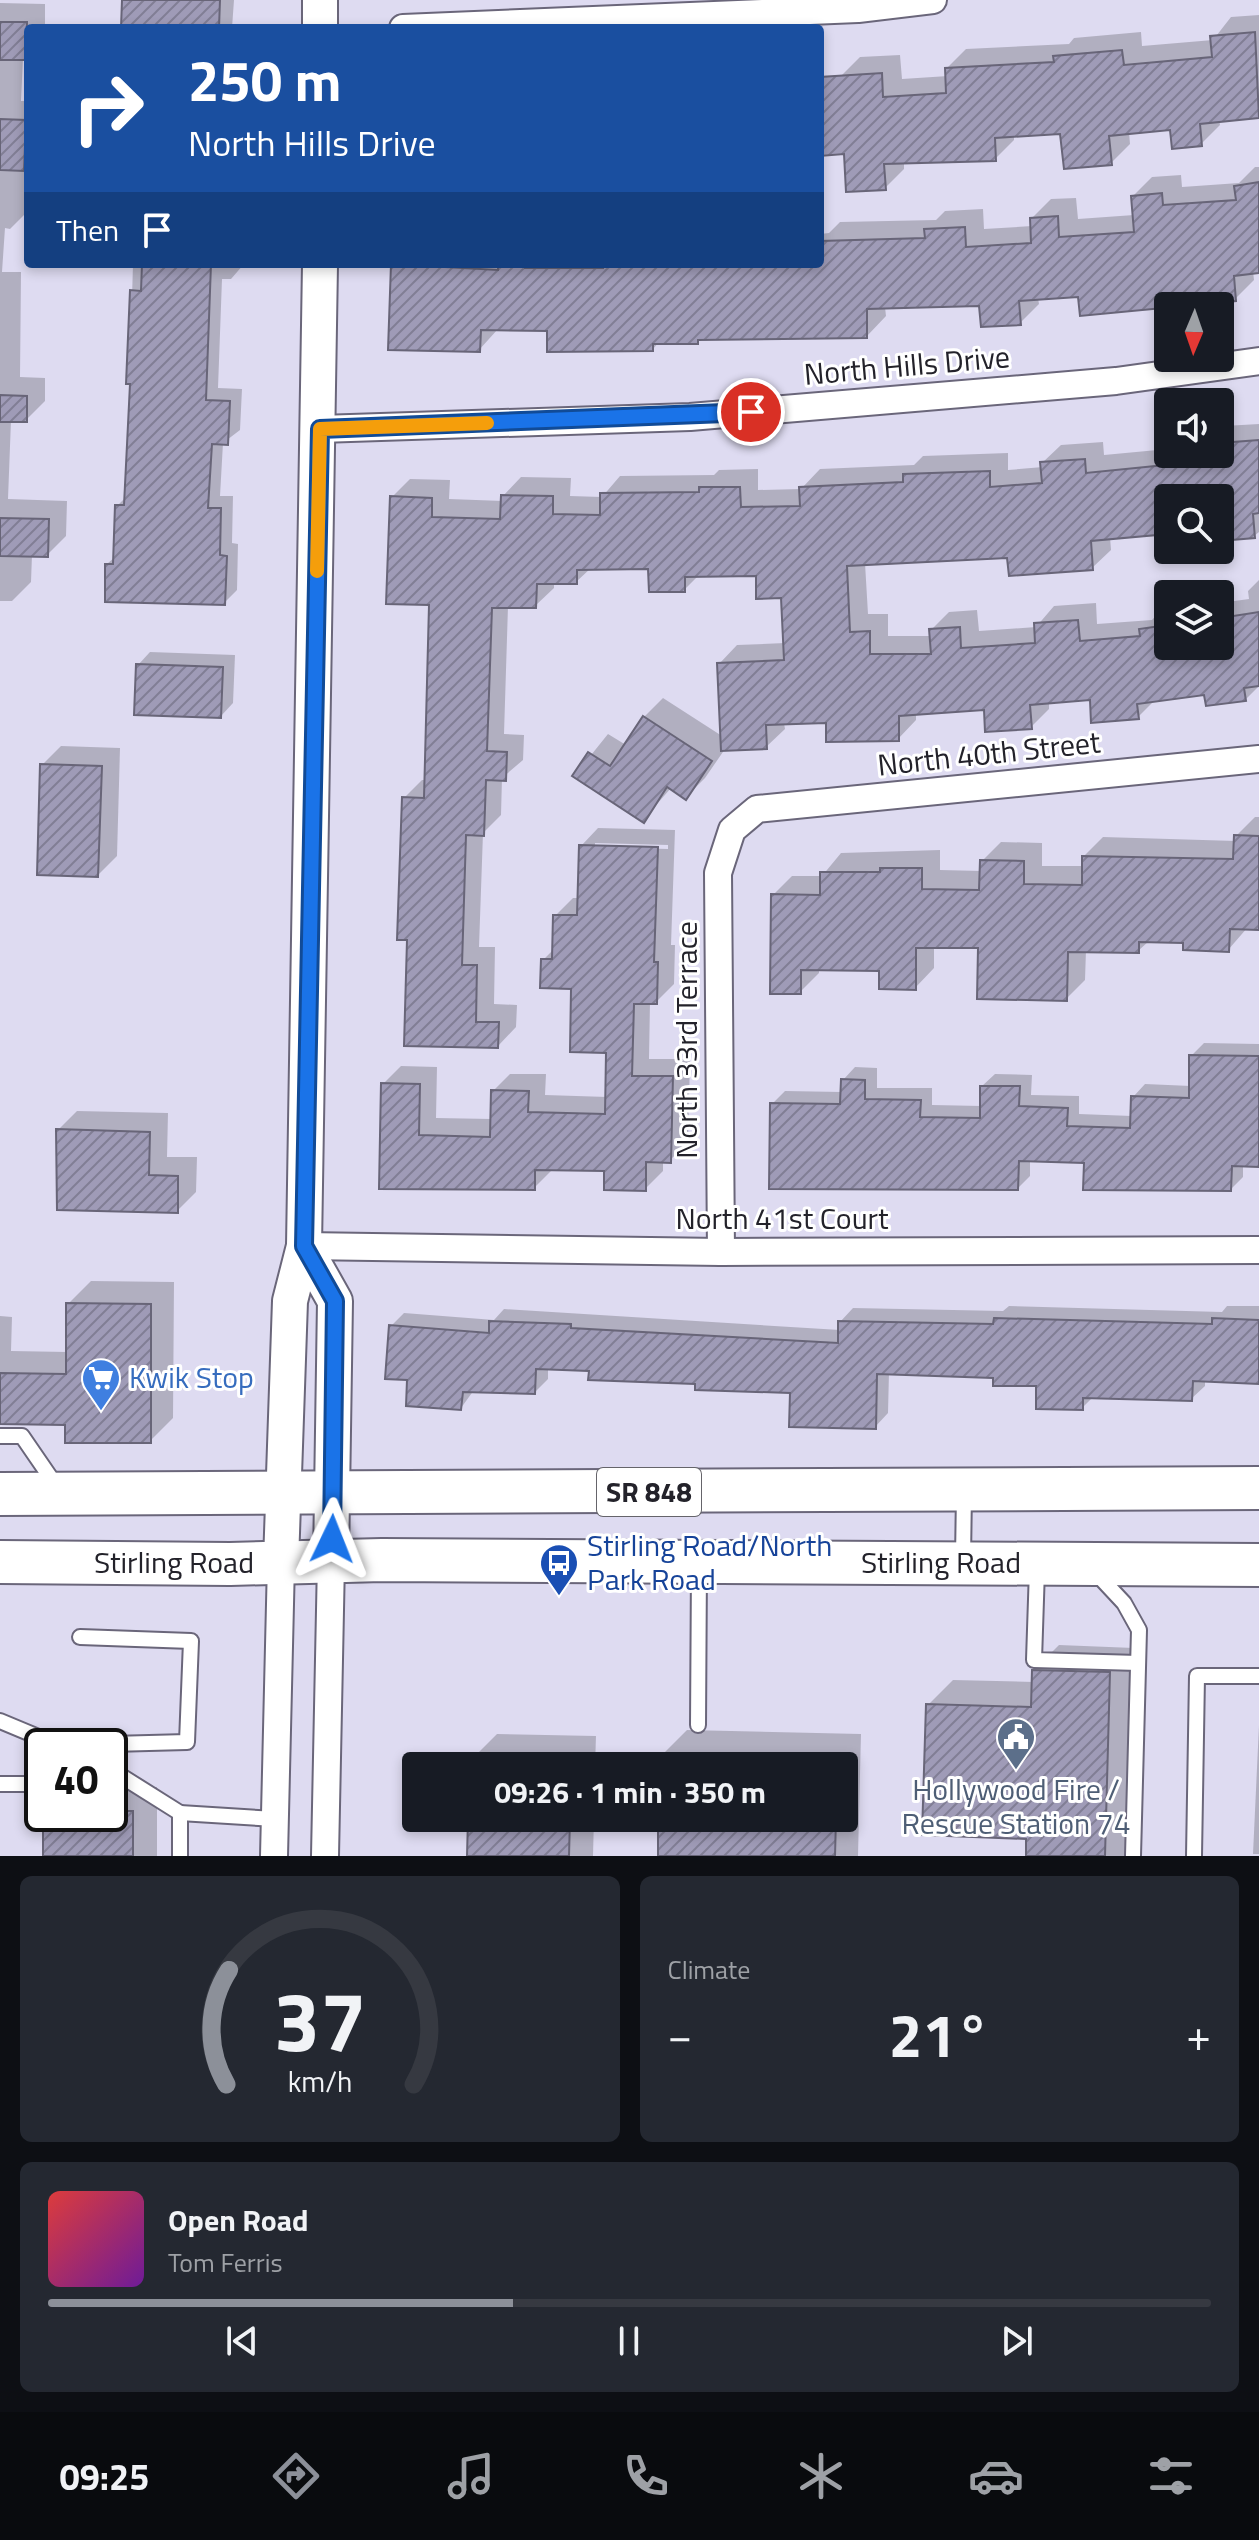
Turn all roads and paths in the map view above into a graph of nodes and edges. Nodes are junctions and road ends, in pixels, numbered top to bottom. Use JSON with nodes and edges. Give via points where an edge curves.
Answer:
{"nodes":[{"id":1,"x":320,"y":0,"type":"edge"},
{"id":2,"x":933,"y":0,"type":"edge"},
{"id":3,"x":320,"y":24,"type":"edge"},
{"id":4,"x":499,"y":24,"type":"edge"},
{"id":5,"x":320,"y":268,"type":"edge"},
{"id":6,"x":1259,"y":361,"type":"edge"},
{"id":7,"x":320,"y":429,"type":"junction"},
{"id":8,"x":1259,"y":759,"type":"edge"},
{"id":9,"x":732,"y":830,"type":"joint"},
{"id":10,"x":304,"y":1246,"type":"junction"},
{"id":11,"x":1259,"y":1250,"type":"edge"},
{"id":12,"x":721,"y":1252,"type":"junction"},
{"id":13,"x":0,"y":1436,"type":"edge"},
{"id":14,"x":1259,"y":1488,"type":"edge"},
{"id":15,"x":964,"y":1490,"type":"junction"},
{"id":16,"x":0,"y":1494,"type":"edge"},
{"id":17,"x":62,"y":1494,"type":"junction"},
{"id":18,"x":284,"y":1494,"type":"junction"},
{"id":19,"x":333,"y":1494,"type":"junction"},
{"id":20,"x":331,"y":1561,"type":"junction"},
{"id":21,"x":699,"y":1561,"type":"junction"},
{"id":22,"x":0,"y":1562,"type":"edge"},
{"id":23,"x":281,"y":1562,"type":"junction"},
{"id":24,"x":963,"y":1563,"type":"junction"},
{"id":25,"x":1037,"y":1563,"type":"junction"},
{"id":26,"x":1088,"y":1564,"type":"junction"},
{"id":27,"x":1259,"y":1565,"type":"edge"},
{"id":28,"x":80,"y":1637,"type":"dead end"},
{"id":29,"x":1138,"y":1663,"type":"junction"},
{"id":30,"x":1259,"y":1676,"type":"edge"},
{"id":31,"x":0,"y":1721,"type":"edge"},
{"id":32,"x":698,"y":1725,"type":"dead end"},
{"id":33,"x":24,"y":1731,"type":"edge"},
{"id":34,"x":128,"y":1744,"type":"edge"},
{"id":35,"x":128,"y":1782,"type":"edge"},
{"id":36,"x":0,"y":1784,"type":"edge"},
{"id":37,"x":24,"y":1784,"type":"edge"},
{"id":38,"x":128,"y":1787,"type":"edge"},
{"id":39,"x":134,"y":1787,"type":"junction"},
{"id":40,"x":180,"y":1813,"type":"junction"},
{"id":41,"x":275,"y":1819,"type":"junction"},
{"id":42,"x":180,"y":1856,"type":"edge"},
{"id":43,"x":274,"y":1856,"type":"edge"},
{"id":44,"x":325,"y":1856,"type":"edge"},
{"id":45,"x":1133,"y":1856,"type":"edge"},
{"id":46,"x":1194,"y":1856,"type":"edge"}],
"edges":[{"from":1,"to":3,"type":"street"},
{"from":2,"to":4,"type":"street","via":[[858,9]]},
{"from":5,"to":7,"type":"street"},
{"from":6,"to":7,"type":"street","name":"North Hills Drive","via":[[1116,381],[690,417]]},
{"from":7,"to":10,"type":"street"},
{"from":8,"to":9,"type":"street","name":"North 40th Street","via":[[757,809]]},
{"from":9,"to":12,"type":"street","name":"North 33rd Terrace","via":[[718,873]]},
{"from":10,"to":12,"type":"street","name":"North 41st Court"},
{"from":10,"to":18,"type":"street","via":[[290,1301]]},
{"from":10,"to":19,"type":"street","via":[[335,1301]]},
{"from":11,"to":12,"type":"street","name":"North 41st Court"},
{"from":13,"to":17,"type":"lane","via":[[22,1436]]},
{"from":14,"to":15,"type":"main road","number":"SR 848"},
{"from":15,"to":19,"type":"main road","number":"SR 848"},
{"from":15,"to":24,"type":"lane"},
{"from":16,"to":17,"type":"main road","number":"SR 848"},
{"from":17,"to":18,"type":"main road","number":"SR 848"},
{"from":18,"to":19,"type":"main road","number":"SR 848"},
{"from":18,"to":23,"type":"street"},
{"from":19,"to":20,"type":"street"},
{"from":20,"to":21,"type":"main road","name":"Stirling Road","number":"SR 848"},
{"from":20,"to":23,"type":"main road","name":"Stirling Road","number":"SR 848"},
{"from":20,"to":44,"type":"street"},
{"from":21,"to":24,"type":"main road","name":"Stirling Road","number":"SR 848"},
{"from":21,"to":32,"type":"lane"},
{"from":22,"to":23,"type":"main road","name":"Stirling Road","number":"SR 848"},
{"from":23,"to":41,"type":"street"},
{"from":24,"to":25,"type":"main road","name":"Stirling Road","number":"SR 848"},
{"from":25,"to":26,"type":"main road","name":"Stirling Road","number":"SR 848"},
{"from":25,"to":29,"type":"lane","via":[[1034,1660]]},
{"from":26,"to":27,"type":"main road","name":"Stirling Road","number":"SR 848"},
{"from":26,"to":29,"type":"lane","via":[[1124,1603],[1139,1630]]},
{"from":28,"to":34,"type":"lane","via":[[191,1641],[187,1742]]},
{"from":29,"to":45,"type":"lane"},
{"from":30,"to":46,"type":"lane","via":[[1197,1676]]},
{"from":31,"to":33,"type":"lane"},
{"from":35,"to":39,"type":"lane"},
{"from":36,"to":37,"type":"lane"},
{"from":38,"to":39,"type":"lane"},
{"from":39,"to":40,"type":"lane"},
{"from":40,"to":41,"type":"lane"},
{"from":40,"to":42,"type":"lane"},
{"from":41,"to":43,"type":"street"}]}
